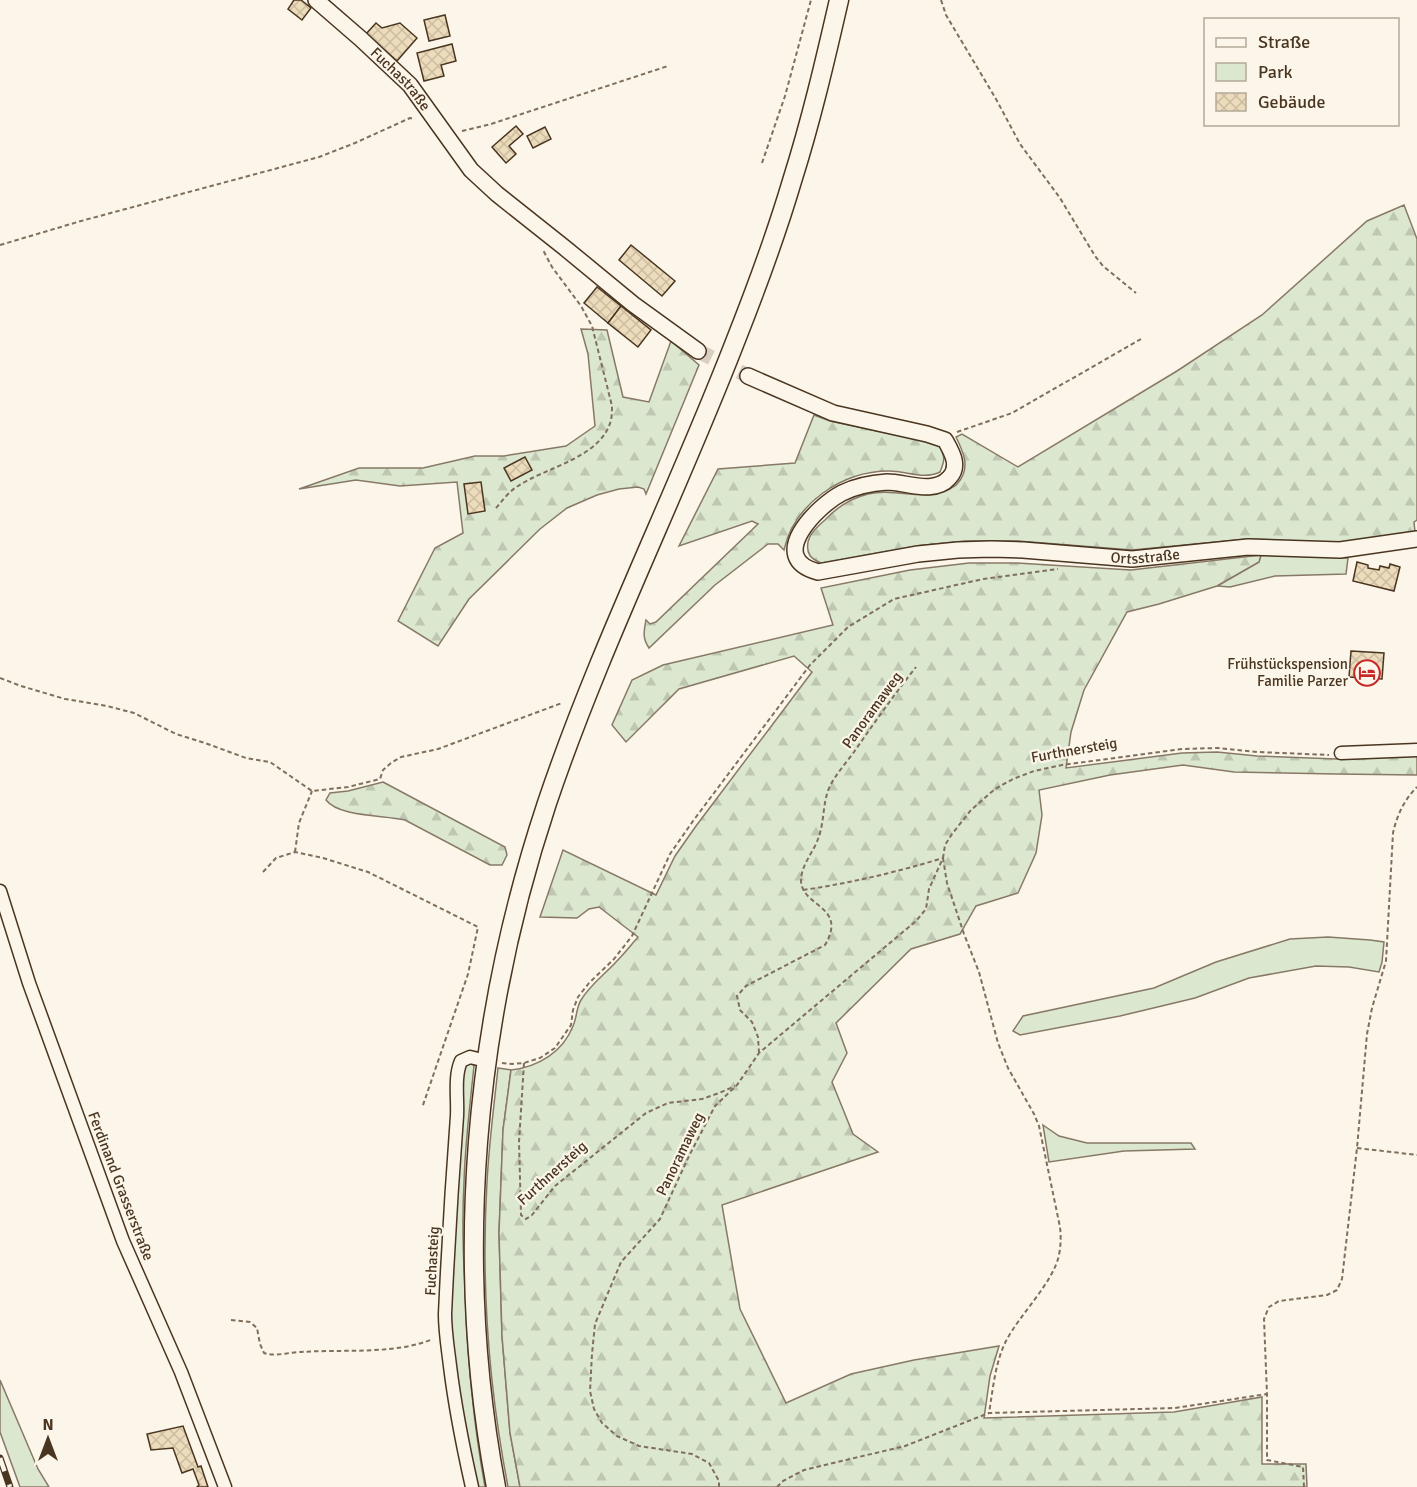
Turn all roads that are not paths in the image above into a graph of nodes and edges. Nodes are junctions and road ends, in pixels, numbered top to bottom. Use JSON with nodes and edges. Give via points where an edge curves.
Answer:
{"nodes":[{"id":1,"x":316,"y":0,"type":"edge"},
{"id":2,"x":839,"y":0,"type":"edge"},
{"id":3,"x":699,"y":351,"type":"tunnel mouth"},
{"id":4,"x":748,"y":376,"type":"tunnel mouth"},
{"id":5,"x":1417,"y":539,"type":"edge"},
{"id":6,"x":1417,"y":750,"type":"edge"},
{"id":7,"x":1341,"y":753,"type":"road end"},
{"id":8,"x":0,"y":891,"type":"edge"},
{"id":9,"x":486,"y":1060,"type":"junction"},
{"id":10,"x":225,"y":1487,"type":"edge"},
{"id":11,"x":472,"y":1487,"type":"edge"},
{"id":12,"x":496,"y":1487,"type":"edge"}],
"edges":[{"from":1,"to":3,"type":"street","name":"Fuchastraße","via":[[410,85],[471,170],[497,195],[633,304]]},
{"from":2,"to":9,"type":"main road","via":[[792,181],[764,266],[594,676],[547,805],[509,937]]},
{"from":4,"to":5,"type":"street","name":"Ortsstraße","via":[[833,413],[945,440],[954,457],[949,478],[936,485],[865,484],[821,507],[797,538],[795,553],[807,569],[818,572],[918,554],[991,549],[1132,558],[1248,547],[1340,550]]},
{"from":6,"to":7,"type":"street"},
{"from":8,"to":10,"type":"street","name":"Ferdinand Grasserstraße","via":[[29,983],[123,1241],[181,1372]]},
{"from":9,"to":11,"type":"street","name":"Fuchasteig","via":[[470,1057],[461,1061],[457,1070],[445,1326]]},
{"from":9,"to":12,"type":"main road","via":[[476,1184],[475,1290],[483,1398]]}]}
